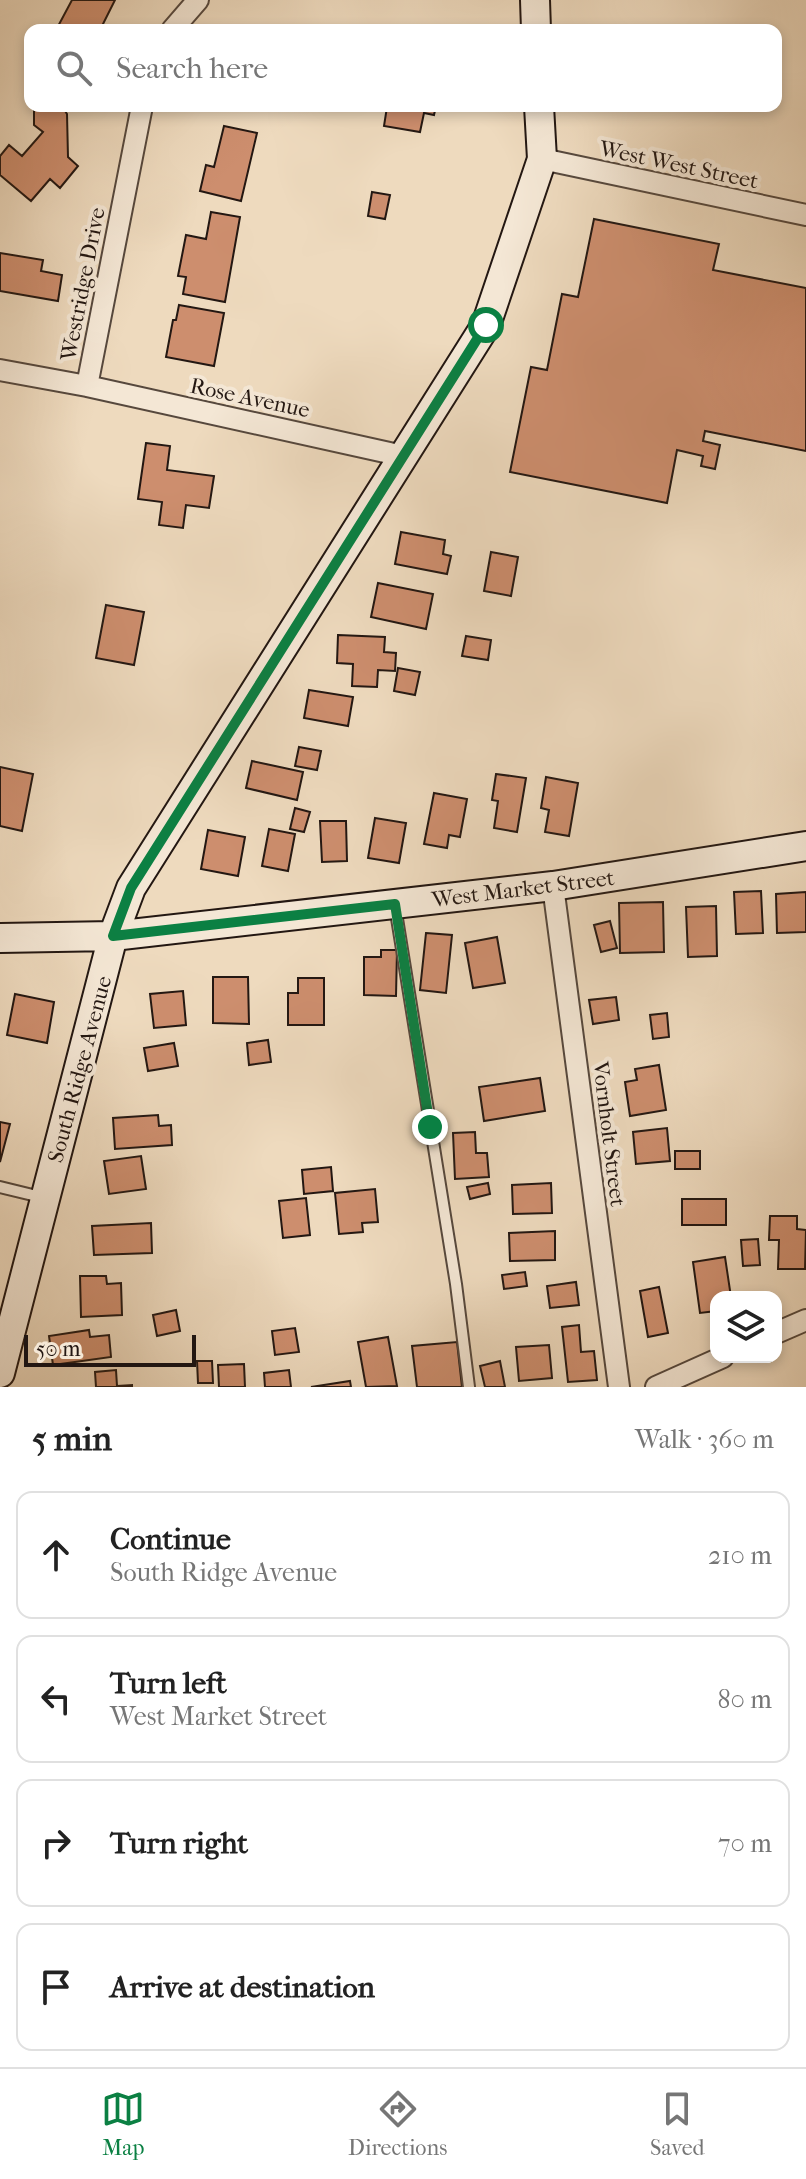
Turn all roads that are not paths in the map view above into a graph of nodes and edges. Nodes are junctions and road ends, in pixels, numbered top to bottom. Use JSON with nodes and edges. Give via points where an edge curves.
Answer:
{"nodes":[{"id":1,"x":198,"y":0,"type":"edge"},
{"id":2,"x":535,"y":0,"type":"edge"},
{"id":3,"x":177,"y":24,"type":"edge"},
{"id":4,"x":536,"y":24,"type":"edge"},
{"id":5,"x":141,"y":112,"type":"edge"},
{"id":6,"x":539,"y":112,"type":"edge"},
{"id":7,"x":542,"y":159,"type":"junction"},
{"id":8,"x":806,"y":215,"type":"edge"},
{"id":9,"x":0,"y":370,"type":"edge"},
{"id":10,"x":87,"y":386,"type":"junction"},
{"id":11,"x":403,"y":456,"type":"junction"},
{"id":12,"x":806,"y":846,"type":"edge"},
{"id":13,"x":553,"y":886,"type":"junction"},
{"id":14,"x":395,"y":904,"type":"junction"},
{"id":15,"x":113,"y":936,"type":"junction"},
{"id":16,"x":0,"y":938,"type":"edge"},
{"id":17,"x":0,"y":1187,"type":"edge"},
{"id":18,"x":45,"y":1198,"type":"junction"},
{"id":19,"x":806,"y":1320,"type":"edge"},
{"id":20,"x":782,"y":1330,"type":"edge"},
{"id":21,"x":710,"y":1363,"type":"edge"},
{"id":22,"x":0,"y":1373,"type":"edge"},
{"id":23,"x":469,"y":1387,"type":"edge"},
{"id":24,"x":619,"y":1387,"type":"edge"},
{"id":25,"x":656,"y":1387,"type":"edge"}],
"edges":[{"from":1,"to":3,"type":"street"},
{"from":2,"to":4,"type":"street"},
{"from":5,"to":10,"type":"street","name":"Westridge Drive"},
{"from":6,"to":7,"type":"street","name":"South Ridge Avenue"},
{"from":7,"to":8,"type":"street","name":"West West Street"},
{"from":7,"to":11,"type":"street","name":"South Ridge Avenue","via":[[486,325]]},
{"from":9,"to":10,"type":"street","name":"Westridge Drive"},
{"from":10,"to":11,"type":"street","name":"Rose Avenue"},
{"from":11,"to":15,"type":"street","name":"South Ridge Avenue","via":[[131,888]]},
{"from":12,"to":13,"type":"street","name":"West Market Street"},
{"from":13,"to":14,"type":"street","name":"West Market Street"},
{"from":13,"to":24,"type":"street","name":"Vornholt Street"},
{"from":14,"to":15,"type":"street","name":"West Market Street"},
{"from":14,"to":23,"type":"lane"},
{"from":15,"to":16,"type":"street","name":"West Market Street"},
{"from":15,"to":18,"type":"street","name":"South Ridge Avenue"},
{"from":17,"to":18,"type":"lane"},
{"from":18,"to":22,"type":"street","name":"South Ridge Avenue"},
{"from":19,"to":20,"type":"street"},
{"from":21,"to":25,"type":"street"}]}
